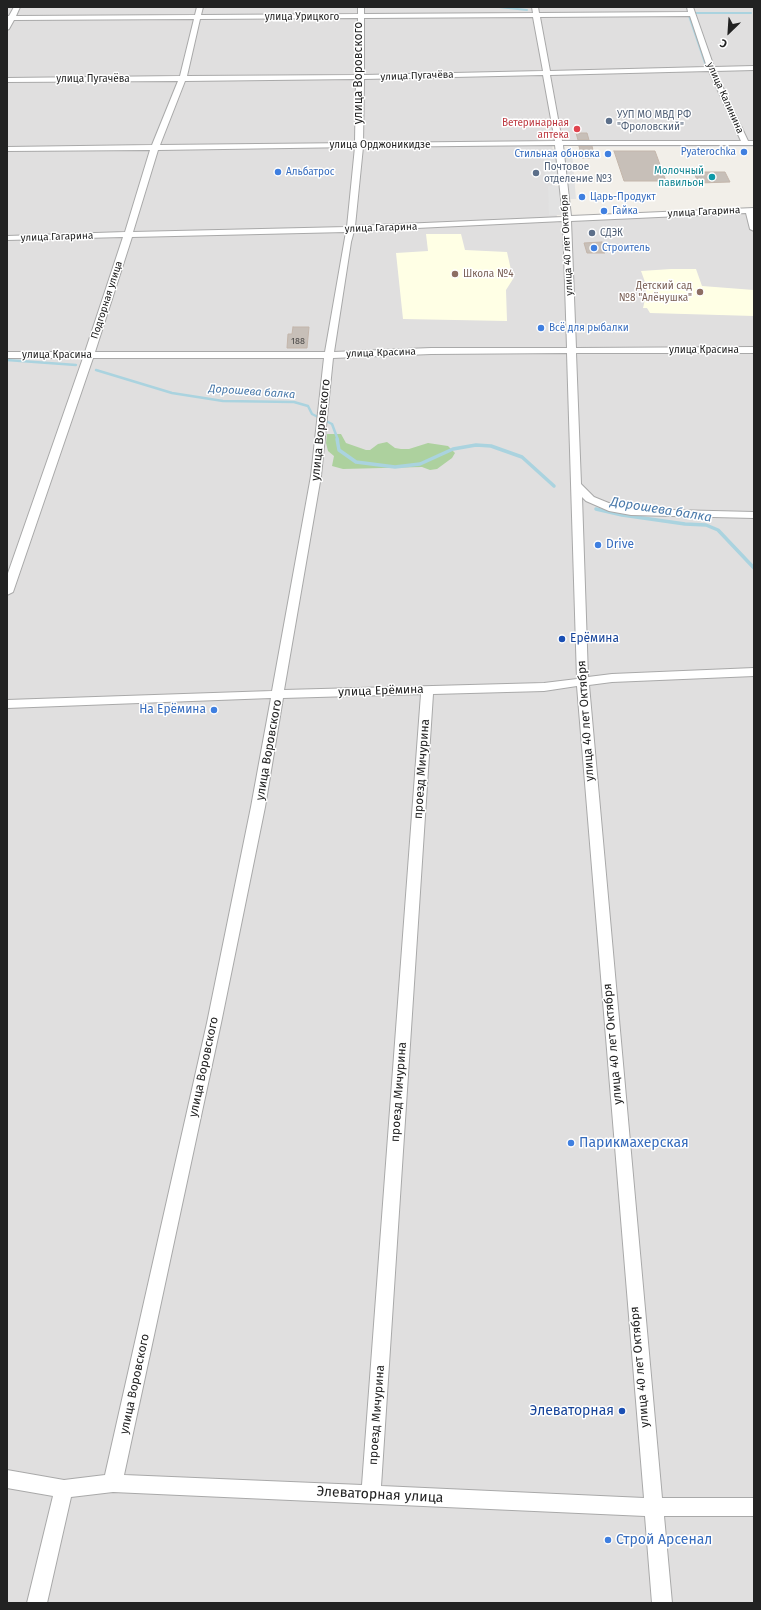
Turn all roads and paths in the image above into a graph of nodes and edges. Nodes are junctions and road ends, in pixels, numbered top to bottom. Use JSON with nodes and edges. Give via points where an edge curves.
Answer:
{"nodes":[{"id":1,"x":17,"y":7,"type":"edge"},
{"id":2,"x":200,"y":7,"type":"edge"},
{"id":3,"x":536,"y":7,"type":"edge"},
{"id":4,"x":691,"y":10,"type":"edge"},
{"id":5,"x":360,"y":12,"type":"edge"},
{"id":6,"x":537,"y":15,"type":"junction"},
{"id":7,"x":198,"y":17,"type":"junction"},
{"id":8,"x":10,"y":18,"type":"edge"},
{"id":9,"x":7,"y":28,"type":"edge"},
{"id":10,"x":754,"y":68,"type":"edge"},
{"id":11,"x":711,"y":69,"type":"junction"},
{"id":12,"x":548,"y":72,"type":"junction"},
{"id":13,"x":183,"y":78,"type":"junction"},
{"id":14,"x":359,"y":78,"type":"junction"},
{"id":15,"x":7,"y":80,"type":"edge"},
{"id":16,"x":559,"y":143,"type":"junction"},
{"id":17,"x":746,"y":144,"type":"junction"},
{"id":18,"x":754,"y":144,"type":"edge"},
{"id":19,"x":359,"y":145,"type":"junction"},
{"id":20,"x":155,"y":147,"type":"junction"},
{"id":21,"x":7,"y":149,"type":"edge"},
{"id":22,"x":751,"y":210,"type":"edge"},
{"id":23,"x":567,"y":219,"type":"junction"},
{"id":24,"x":351,"y":229,"type":"junction"},
{"id":25,"x":754,"y":229,"type":"edge"},
{"id":26,"x":128,"y":235,"type":"junction"},
{"id":27,"x":7,"y":238,"type":"edge"},
{"id":28,"x":754,"y":350,"type":"edge"},
{"id":29,"x":571,"y":351,"type":"junction"},
{"id":30,"x":329,"y":354,"type":"junction"},
{"id":31,"x":7,"y":355,"type":"edge"},
{"id":32,"x":89,"y":355,"type":"junction"},
{"id":33,"x":575,"y":484,"type":"junction"},
{"id":34,"x":754,"y":515,"type":"edge"},
{"id":35,"x":7,"y":592,"type":"edge"},
{"id":36,"x":754,"y":672,"type":"edge"},
{"id":37,"x":582,"y":682,"type":"junction"},
{"id":38,"x":427,"y":690,"type":"junction"},
{"id":39,"x":279,"y":694,"type":"junction"},
{"id":40,"x":7,"y":704,"type":"edge"},
{"id":41,"x":7,"y":1479,"type":"edge"},
{"id":42,"x":113,"y":1483,"type":"junction"},
{"id":43,"x":64,"y":1489,"type":"junction"},
{"id":44,"x":371,"y":1494,"type":"junction"},
{"id":45,"x":754,"y":1507,"type":"edge"},
{"id":46,"x":652,"y":1508,"type":"junction"},
{"id":47,"x":37,"y":1603,"type":"edge"},
{"id":48,"x":662,"y":1603,"type":"edge"}],
"edges":[{"from":1,"to":8,"type":"street"},
{"from":2,"to":7,"type":"street","name":"Подгорная улица"},
{"from":3,"to":6,"type":"street","name":"улица 40 лет Октября"},
{"from":4,"to":6,"type":"street","name":"улица Урицкого"},
{"from":4,"to":11,"type":"street","name":"улица Калинина"},
{"from":5,"to":6,"type":"street","name":"улица Урицкого"},
{"from":5,"to":7,"type":"street","name":"улица Урицкого"},
{"from":5,"to":14,"type":"street","name":"улица Воровского"},
{"from":6,"to":12,"type":"street","name":"улица 40 лет Октября"},
{"from":7,"to":8,"type":"street","name":"улица Урицкого"},
{"from":7,"to":13,"type":"street","name":"Подгорная улица"},
{"from":8,"to":9,"type":"street"},
{"from":10,"to":11,"type":"street","name":"улица Пугачёва"},
{"from":11,"to":12,"type":"street","name":"улица Пугачёва"},
{"from":11,"to":17,"type":"street","name":"улица Калинина"},
{"from":12,"to":14,"type":"street","name":"улица Пугачёва"},
{"from":12,"to":16,"type":"street","name":"улица 40 лет Октября"},
{"from":13,"to":14,"type":"street","name":"улица Пугачёва"},
{"from":13,"to":15,"type":"street","name":"улица Пугачёва"},
{"from":13,"to":20,"type":"street","name":"Подгорная улица"},
{"from":14,"to":19,"type":"street","name":"улица Воровского"},
{"from":16,"to":17,"type":"street","name":"улица Орджоникидзе"},
{"from":16,"to":19,"type":"street","name":"улица Орджоникидзе"},
{"from":16,"to":23,"type":"street","name":"улица 40 лет Октября"},
{"from":17,"to":18,"type":"street","name":"улица Орджоникидзе"},
{"from":19,"to":20,"type":"street","name":"улица Орджоникидзе"},
{"from":19,"to":24,"type":"street","name":"улица Воровского"},
{"from":20,"to":21,"type":"street","name":"улица Орджоникидзе"},
{"from":20,"to":26,"type":"street","name":"Подгорная улица"},
{"from":22,"to":23,"type":"street","name":"улица Гагарина"},
{"from":22,"to":25,"type":"street"},
{"from":23,"to":24,"type":"street","name":"улица Гагарина"},
{"from":23,"to":29,"type":"street","name":"улица 40 лет Октября"},
{"from":24,"to":26,"type":"street","name":"улица Гагарина"},
{"from":24,"to":30,"type":"street","name":"улица Воровского"},
{"from":26,"to":27,"type":"street","name":"улица Гагарина"},
{"from":26,"to":32,"type":"street","name":"Подгорная улица"},
{"from":28,"to":29,"type":"street","name":"улица Красина"},
{"from":29,"to":30,"type":"street","name":"улица Красина"},
{"from":29,"to":33,"type":"street","name":"улица 40 лет Октября"},
{"from":30,"to":32,"type":"street","name":"улица Красина"},
{"from":30,"to":39,"type":"street","name":"улица Воровского","via":[[316,476]]},
{"from":31,"to":32,"type":"street","name":"улица Красина"},
{"from":32,"to":35,"type":"street","name":"Подгорная улица"},
{"from":33,"to":34,"type":"street","via":[[590,498],[613,509],[631,512]]},
{"from":33,"to":37,"type":"street","name":"улица 40 лет Октября"},
{"from":36,"to":37,"type":"street","name":"улица Ерёмина","via":[[612,678]]},
{"from":37,"to":38,"type":"street","name":"улица Ерёмина","via":[[544,687]]},
{"from":37,"to":46,"type":"street","name":"улица 40 лет Октября"},
{"from":38,"to":39,"type":"street","name":"улица Ерёмина"},
{"from":38,"to":44,"type":"street","name":"проезд Мичурина"},
{"from":39,"to":40,"type":"street","name":"улица Ерёмина"},
{"from":39,"to":42,"type":"street","name":"улица Воровского","via":[[214,1023]]},
{"from":41,"to":43,"type":"street","name":"Элеваторная улица"},
{"from":42,"to":43,"type":"street","name":"Элеваторная улица"},
{"from":42,"to":44,"type":"street","name":"Элеваторная улица"},
{"from":43,"to":47,"type":"street"},
{"from":44,"to":46,"type":"street","name":"Элеваторная улица"},
{"from":45,"to":46,"type":"street","name":"Элеваторная улица"},
{"from":46,"to":48,"type":"street","name":"улица 40 лет Октября"}]}
